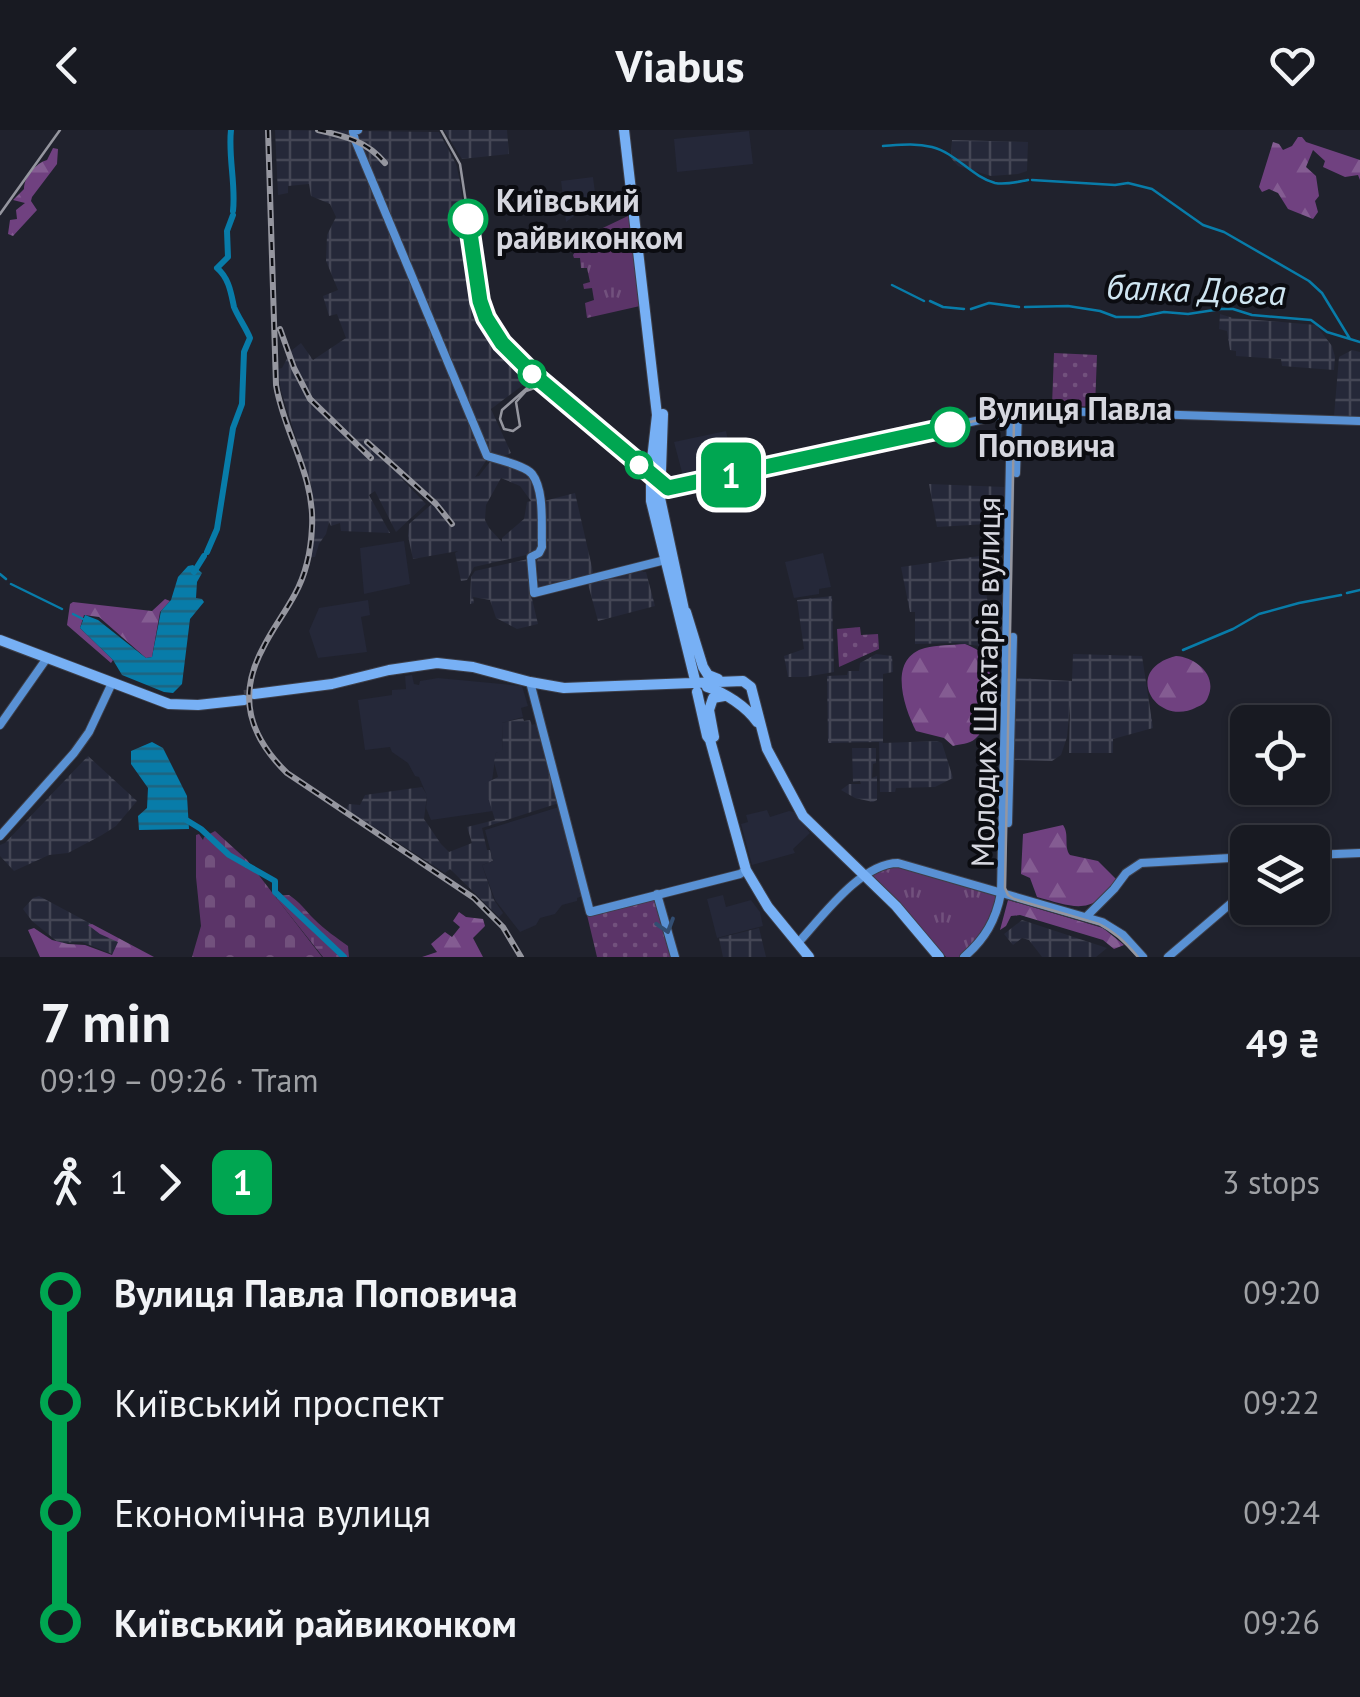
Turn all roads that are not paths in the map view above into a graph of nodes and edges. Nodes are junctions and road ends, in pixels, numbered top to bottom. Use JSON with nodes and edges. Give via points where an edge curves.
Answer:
{"nodes":[{"id":1,"x":627,"y":130,"type":"edge"},
{"id":2,"x":355,"y":131,"type":"edge"},
{"id":3,"x":1015,"y":413,"type":"junction"},
{"id":4,"x":1360,"y":422,"type":"edge"},
{"id":5,"x":656,"y":473,"type":"junction"},
{"id":6,"x":678,"y":488,"type":"junction"},
{"id":7,"x":660,"y":498,"type":"junction"},
{"id":8,"x":669,"y":559,"type":"junction"},
{"id":9,"x":681,"y":607,"type":"junction"},
{"id":10,"x":0,"y":638,"type":"edge"},
{"id":11,"x":47,"y":658,"type":"junction"},
{"id":12,"x":530,"y":682,"type":"junction"},
{"id":13,"x":112,"y":684,"type":"junction"},
{"id":14,"x":691,"y":685,"type":"junction"},
{"id":15,"x":727,"y":688,"type":"junction"},
{"id":16,"x":754,"y":695,"type":"junction"},
{"id":17,"x":249,"y":697,"type":"junction"},
{"id":18,"x":738,"y":704,"type":"junction"},
{"id":19,"x":0,"y":725,"type":"edge"},
{"id":20,"x":760,"y":728,"type":"junction"},
{"id":21,"x":712,"y":741,"type":"junction"},
{"id":22,"x":0,"y":836,"type":"edge"},
{"id":23,"x":1360,"y":853,"type":"edge"},
{"id":24,"x":1330,"y":854,"type":"edge"},
{"id":25,"x":1230,"y":858,"type":"edge"},
{"id":26,"x":746,"y":870,"type":"junction"},
{"id":27,"x":862,"y":875,"type":"junction"},
{"id":28,"x":657,"y":894,"type":"junction"},
{"id":29,"x":1004,"y":894,"type":"junction"},
{"id":30,"x":1230,"y":905,"type":"edge"},
{"id":31,"x":1086,"y":917,"type":"junction"},
{"id":32,"x":798,"y":943,"type":"junction"},
{"id":33,"x":675,"y":957,"type":"edge"},
{"id":34,"x":809,"y":957,"type":"edge"},
{"id":35,"x":938,"y":957,"type":"edge"},
{"id":36,"x":968,"y":957,"type":"edge"},
{"id":37,"x":1143,"y":957,"type":"edge"},
{"id":38,"x":1168,"y":957,"type":"edge"}],
"edges":[{"from":1,"to":5,"type":"main road","via":[[660,419]]},
{"from":2,"to":8,"type":"street","via":[[487,456],[532,474],[541,501],[542,546],[532,557],[534,593]]},
{"from":3,"to":4,"type":"street"},
{"from":3,"to":5,"type":"street","via":[[676,486]]},
{"from":3,"to":6,"type":"street"},
{"from":3,"to":29,"type":"street","name":"Молодих Шахтарів вулиця"},
{"from":5,"to":6,"type":"street"},
{"from":5,"to":7,"type":"main road"},
{"from":5,"to":8,"type":"main road","via":[[652,501]]},
{"from":6,"to":7,"type":"street"},
{"from":7,"to":8,"type":"main road"},
{"from":8,"to":9,"type":"main road"},
{"from":9,"to":14,"type":"main road"},
{"from":9,"to":14,"type":"main road"},
{"from":9,"to":15,"type":"main road","via":[[703,668]]},
{"from":10,"to":11,"type":"main road"},
{"from":10,"to":17,"type":"main road","via":[[170,700]]},
{"from":11,"to":13,"type":"main road"},
{"from":11,"to":19,"type":"street"},
{"from":12,"to":14,"type":"main road","via":[[564,688]]},
{"from":12,"to":17,"type":"main road","via":[[437,663]]},
{"from":12,"to":28,"type":"street","via":[[590,912]]},
{"from":13,"to":17,"type":"main road","via":[[169,704]]},
{"from":13,"to":22,"type":"street","via":[[81,744]]},
{"from":14,"to":15,"type":"main road"},
{"from":14,"to":21,"type":"main road"},
{"from":14,"to":21,"type":"main road","via":[[704,738]]},
{"from":15,"to":16,"type":"main road","via":[[748,683]]},
{"from":15,"to":18,"type":"main road"},
{"from":15,"to":21,"type":"main road","via":[[709,704]]},
{"from":16,"to":18,"type":"main road"},
{"from":16,"to":20,"type":"main road"},
{"from":18,"to":20,"type":"main road"},
{"from":20,"to":27,"type":"main road","via":[[803,816]]},
{"from":21,"to":26,"type":"main road"},
{"from":23,"to":24,"type":"street"},
{"from":25,"to":31,"type":"street","via":[[1142,863]]},
{"from":26,"to":28,"type":"street"},
{"from":26,"to":32,"type":"main road"},
{"from":27,"to":29,"type":"street","via":[[898,863]]},
{"from":27,"to":32,"type":"street"},
{"from":27,"to":35,"type":"main road"},
{"from":28,"to":33,"type":"street","one_way":true},
{"from":29,"to":31,"type":"street"},
{"from":29,"to":36,"type":"street","via":[[993,932]]},
{"from":30,"to":38,"type":"street"},
{"from":31,"to":37,"type":"street","via":[[1117,930]]},
{"from":32,"to":34,"type":"main road"}]}
